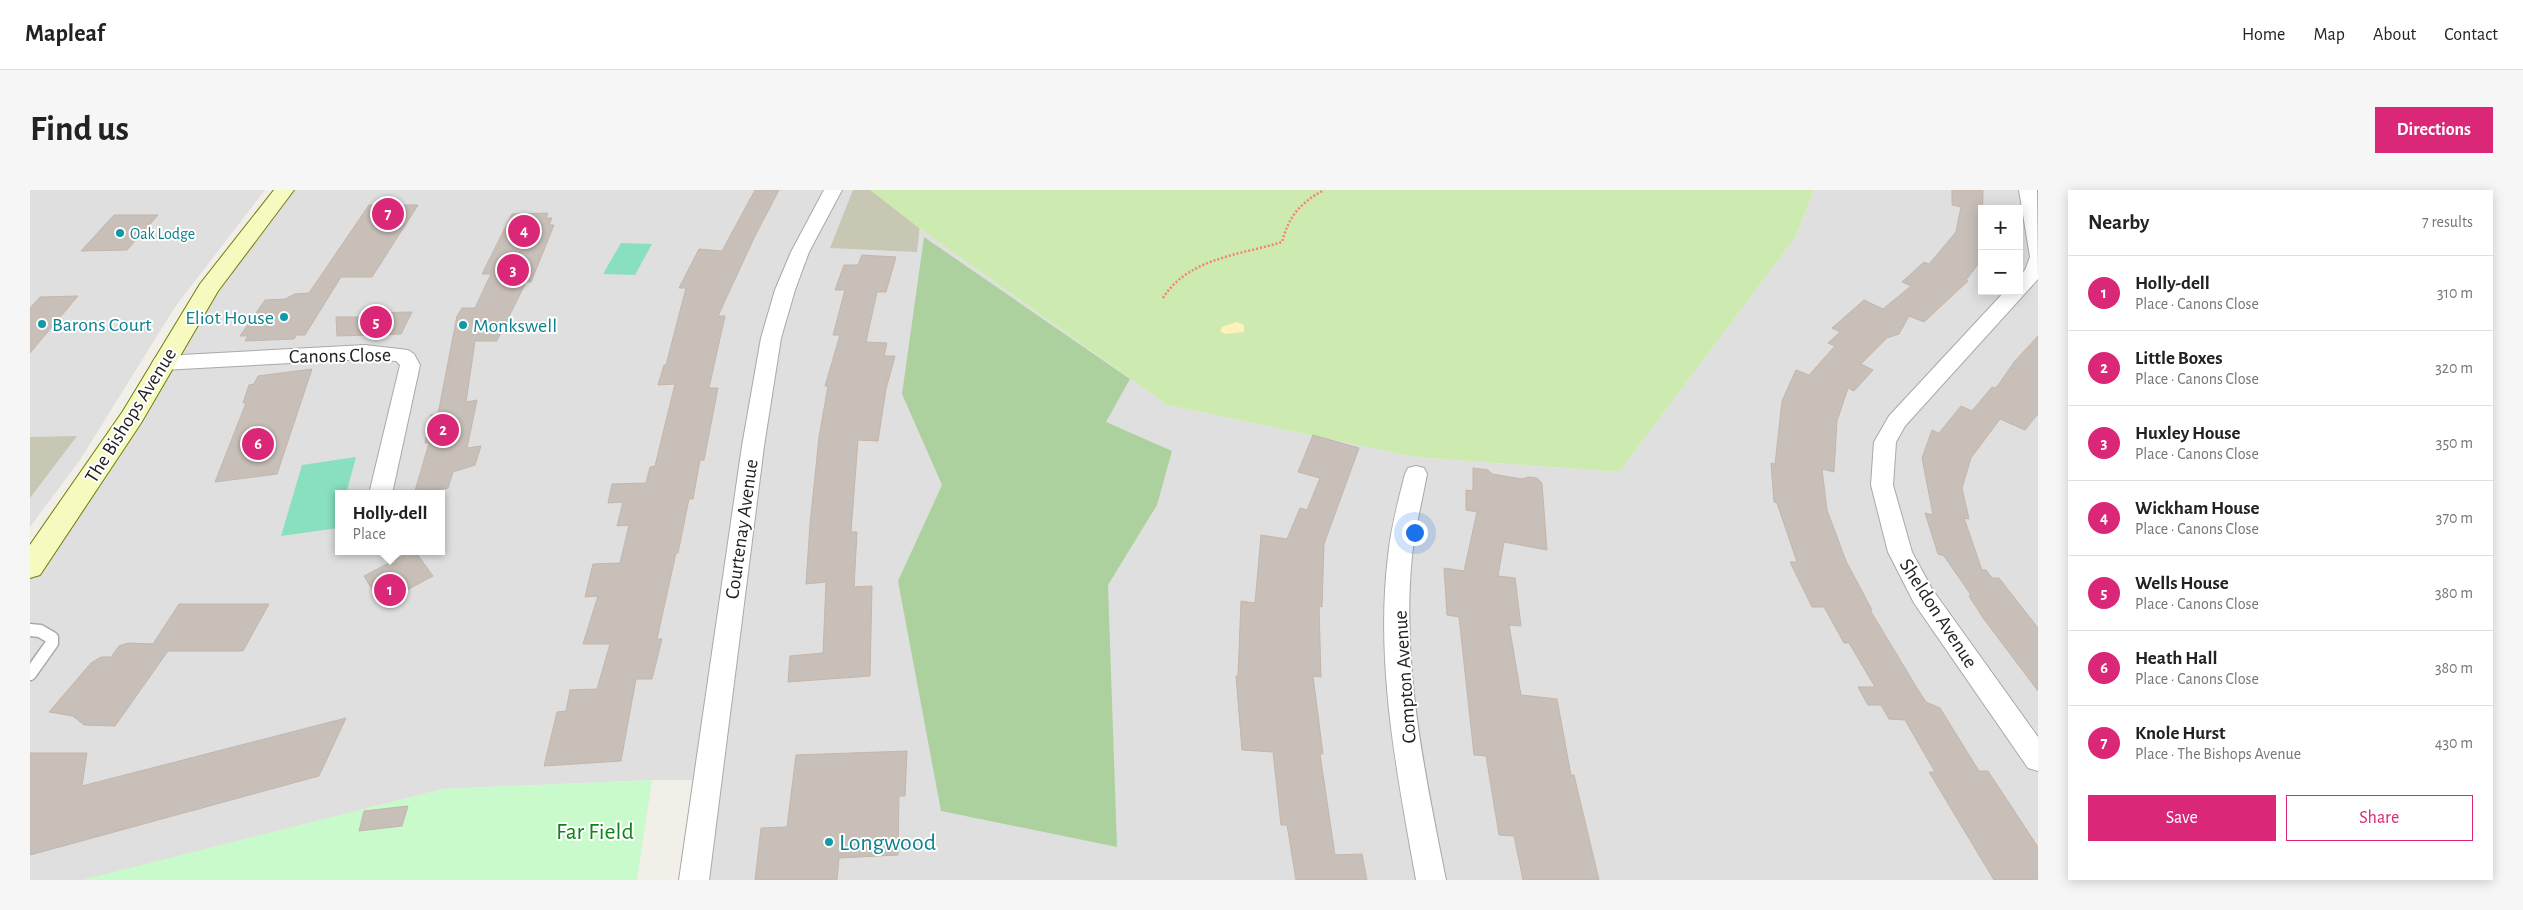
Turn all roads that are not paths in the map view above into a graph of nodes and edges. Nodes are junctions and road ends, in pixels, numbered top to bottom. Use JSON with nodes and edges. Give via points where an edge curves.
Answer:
{"nodes":[{"id":1,"x":284,"y":190,"type":"edge"},
{"id":2,"x":833,"y":190,"type":"edge"},
{"id":3,"x":2028,"y":190,"type":"edge"},
{"id":4,"x":2038,"y":257,"type":"edge"},
{"id":5,"x":2023,"y":284,"type":"edge"},
{"id":6,"x":2012,"y":295,"type":"edge"},
{"id":7,"x":162,"y":363,"type":"junction"},
{"id":8,"x":1416,"y":474,"type":"dead end"},
{"id":9,"x":381,"y":490,"type":"edge"},
{"id":10,"x":30,"y":567,"type":"edge"},
{"id":11,"x":30,"y":630,"type":"edge"},
{"id":12,"x":30,"y":674,"type":"edge"},
{"id":13,"x":2038,"y":759,"type":"edge"},
{"id":14,"x":694,"y":880,"type":"edge"},
{"id":15,"x":1431,"y":880,"type":"edge"}],
"edges":[{"from":1,"to":7,"type":"street","name":"The Bishops Avenue","via":[[208,289]]},
{"from":2,"to":14,"type":"street","name":"Courtenay Avenue","via":[[800,252],[771,338],[753,446]]},
{"from":3,"to":4,"type":"street"},
{"from":4,"to":5,"type":"street","via":[[2034,272]]},
{"from":6,"to":13,"type":"street","name":"Sheldon Avenue","via":[[1897,421],[1885,442],[1882,485],[1900,552],[1923,596]]},
{"from":7,"to":9,"type":"street","name":"Canons Close","via":[[364,352],[401,355],[410,365]]},
{"from":7,"to":10,"type":"street","name":"The Bishops Avenue","via":[[132,417]]},
{"from":8,"to":15,"type":"street","name":"Compton Avenue","via":[[1400,557],[1397,623],[1403,705]]},
{"from":11,"to":12,"type":"lane","via":[[52,638],[52,643]]}]}
